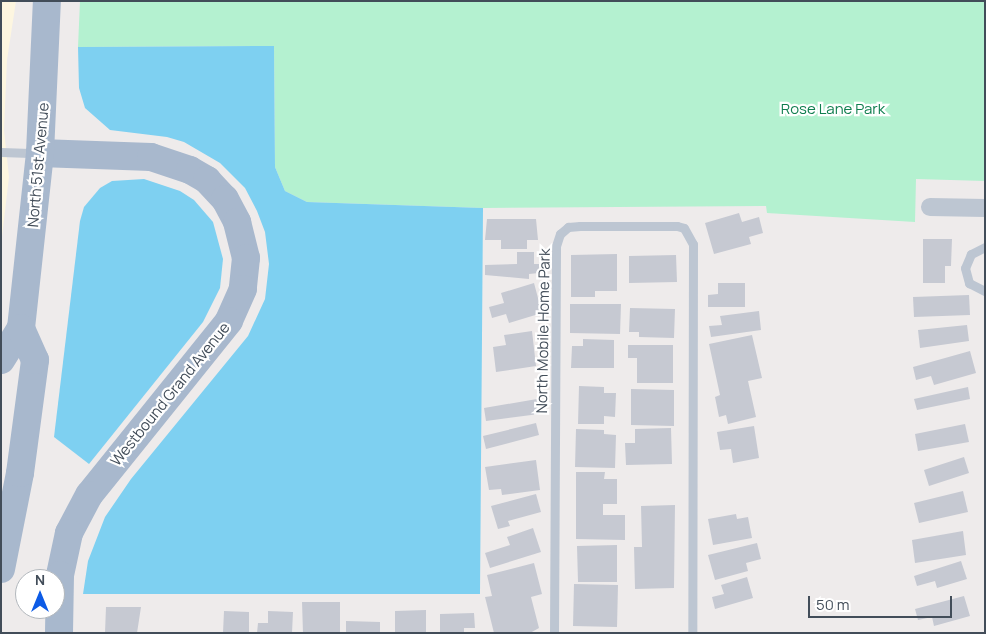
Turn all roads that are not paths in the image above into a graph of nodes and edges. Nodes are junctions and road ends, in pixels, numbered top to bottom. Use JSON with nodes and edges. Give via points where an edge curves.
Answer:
{"nodes":[{"id":1,"x":47,"y":1,"type":"edge"},
{"id":2,"x":1,"y":152,"type":"edge"},
{"id":3,"x":40,"y":153,"type":"junction"},
{"id":4,"x":930,"y":207,"type":"dead end"},
{"id":5,"x":985,"y":208,"type":"edge"},
{"id":6,"x":985,"y":247,"type":"edge"},
{"id":7,"x":985,"y":291,"type":"edge"},
{"id":8,"x":21,"y":328,"type":"junction"},
{"id":9,"x":1,"y":360,"type":"edge"},
{"id":10,"x":1,"y":569,"type":"edge"},
{"id":11,"x":59,"y":633,"type":"edge"},
{"id":12,"x":554,"y":633,"type":"edge"},
{"id":13,"x":692,"y":633,"type":"edge"}],
"edges":[{"from":1,"to":3,"type":"main road","name":"North 51st Avenue"},
{"from":2,"to":3,"type":"lane"},
{"from":3,"to":8,"type":"main road","name":"North 51st Avenue"},
{"from":3,"to":11,"type":"main road","name":"Westbound Grand Avenue","via":[[150,157],[190,170],[207,180],[225,199],[237,222],[246,258],[243,289],[229,321],[89,495],[69,533],[60,575]]},
{"from":4,"to":5,"type":"street"},
{"from":6,"to":7,"type":"lane","via":[[971,254],[965,268],[969,282]]},
{"from":8,"to":9,"type":"main road","name":"North 51st Avenue"},
{"from":8,"to":10,"type":"main road","name":"North 51st Avenue","via":[[35,360],[20,472]]},
{"from":12,"to":13,"type":"lane","name":"North Mobile Home Park","via":[[556,246],[560,234],[568,227],[676,226],[684,228],[693,244]]}]}
